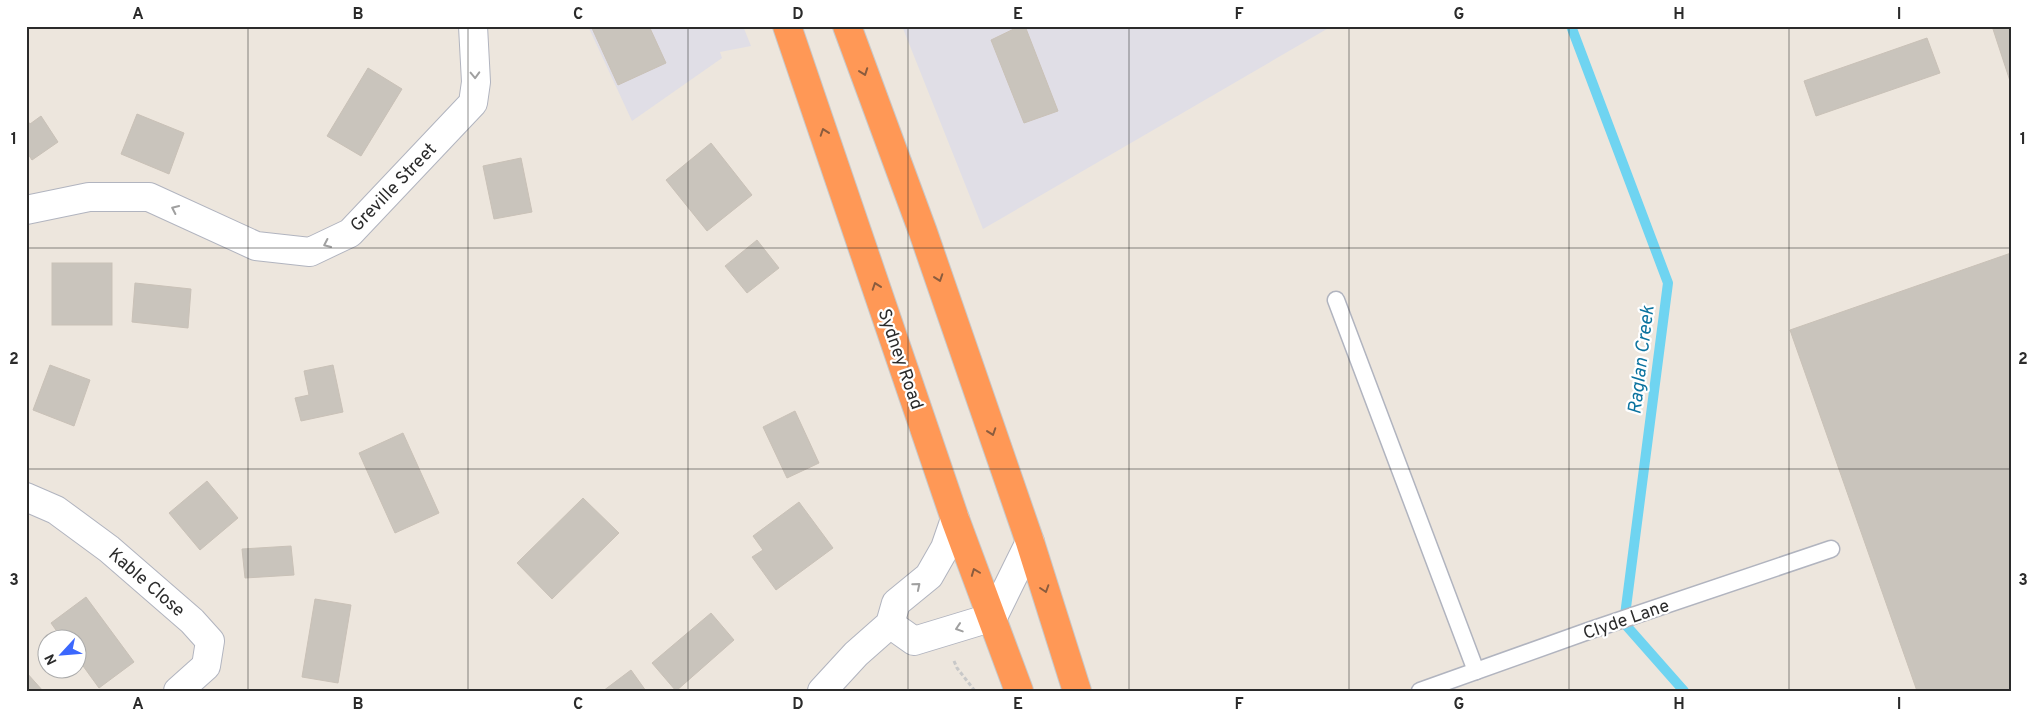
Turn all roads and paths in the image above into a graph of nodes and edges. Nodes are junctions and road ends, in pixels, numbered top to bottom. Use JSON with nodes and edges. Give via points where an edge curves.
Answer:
{"nodes":[{"id":1,"x":473,"y":26,"type":"edge"},
{"id":2,"x":787,"y":26,"type":"edge"},
{"id":3,"x":847,"y":26,"type":"edge"},
{"id":4,"x":26,"y":210,"type":"edge"},
{"id":5,"x":1336,"y":300,"type":"dead end"},
{"id":6,"x":26,"y":497,"type":"edge"},
{"id":7,"x":955,"y":519,"type":"junction"},
{"id":8,"x":1030,"y":542,"type":"junction"},
{"id":9,"x":1831,"y":549,"type":"dead end"},
{"id":10,"x":993,"y":617,"type":"junction"},
{"id":11,"x":890,"y":624,"type":"junction"},
{"id":12,"x":957,"y":668,"type":"dead end"},
{"id":13,"x":1476,"y":671,"type":"junction"},
{"id":14,"x":1423,"y":690,"type":"edge"},
{"id":15,"x":178,"y":691,"type":"edge"},
{"id":16,"x":822,"y":691,"type":"edge"},
{"id":17,"x":975,"y":691,"type":"edge"},
{"id":18,"x":1019,"y":691,"type":"edge"},
{"id":19,"x":1077,"y":691,"type":"edge"}],
"edges":[{"from":1,"to":4,"type":"street","name":"Greville Street","one_way":true,"via":[[476,82],[472,103],[350,233],[310,252],[256,246],[149,197],[89,197]]},
{"from":7,"to":2,"type":"highway","name":"Sydney Road","one_way":true},
{"from":3,"to":8,"type":"highway","one_way":true,"via":[[923,232]]},
{"from":5,"to":13,"type":"lane"},
{"from":6,"to":15,"type":"street","name":"Kable Close","via":[[56,510],[109,549],[192,620],[210,641],[206,666]]},
{"from":10,"to":7,"type":"highway","name":"Sydney Road","one_way":true},
{"from":11,"to":7,"type":"street","one_way":true,"via":[[896,603],[919,586],[937,564]]},
{"from":8,"to":10,"type":"street"},
{"from":8,"to":19,"type":"highway","one_way":true},
{"from":9,"to":13,"type":"lane","name":"Clyde Lane"},
{"from":10,"to":11,"type":"street","one_way":true,"via":[[914,641]]},
{"from":10,"to":18,"type":"highway","name":"Sydney Road"},
{"from":11,"to":16,"type":"street"},
{"from":12,"to":17,"type":"path"},
{"from":13,"to":14,"type":"lane","name":"Clyde Lane"}]}
